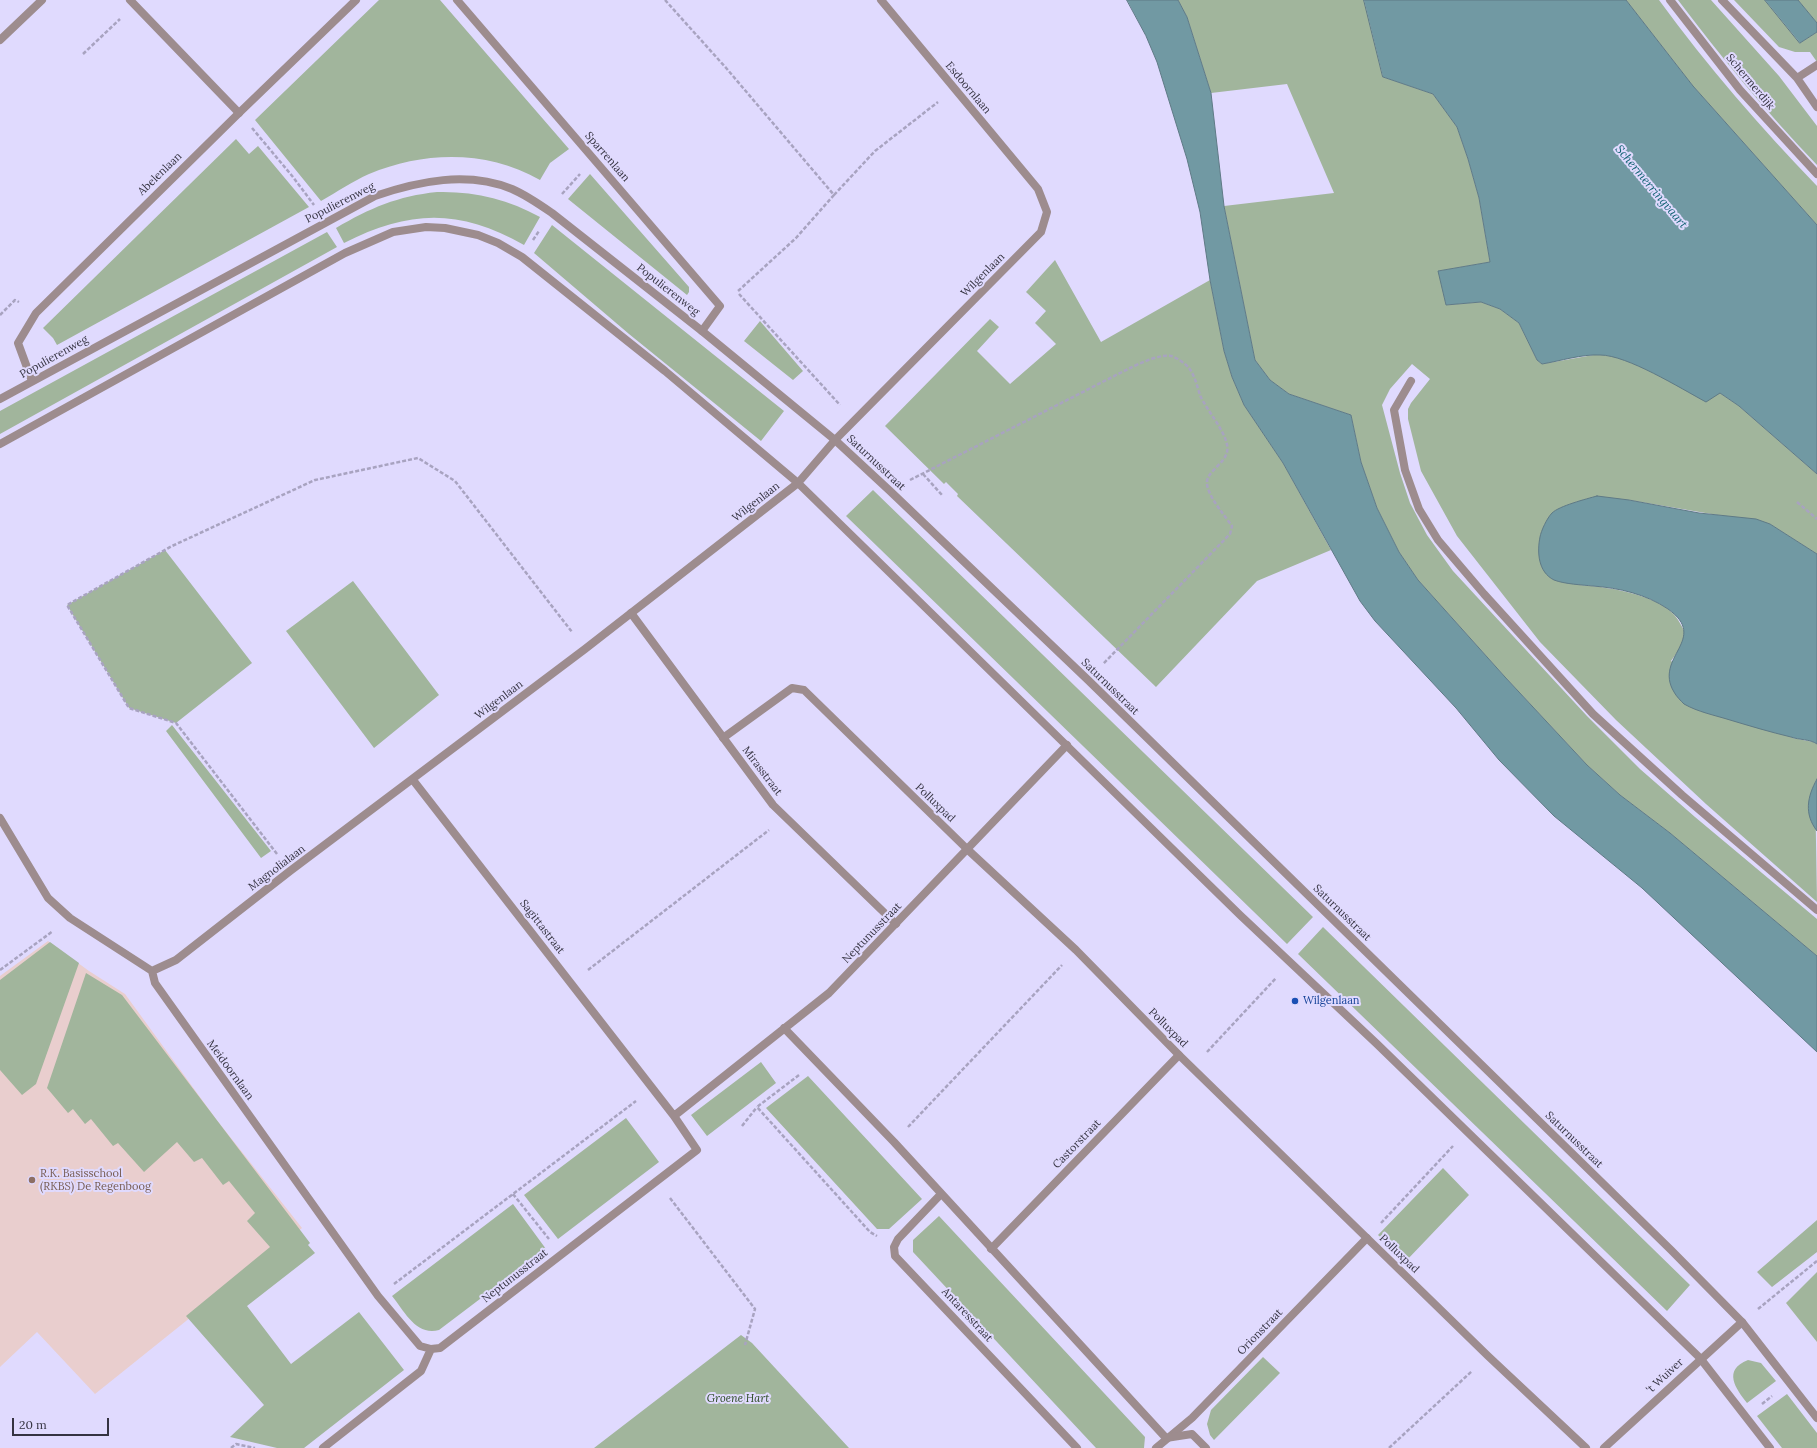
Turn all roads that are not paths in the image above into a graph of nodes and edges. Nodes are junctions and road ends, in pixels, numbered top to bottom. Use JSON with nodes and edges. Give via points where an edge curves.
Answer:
{"nodes":[{"id":1,"x":42,"y":0,"type":"edge"},
{"id":2,"x":356,"y":0,"type":"edge"},
{"id":3,"x":457,"y":0,"type":"edge"},
{"id":4,"x":881,"y":0,"type":"edge"},
{"id":5,"x":1670,"y":0,"type":"edge"},
{"id":6,"x":1722,"y":0,"type":"edge"},
{"id":7,"x":132,"y":2,"type":"edge"},
{"id":8,"x":0,"y":40,"type":"edge"},
{"id":9,"x":1817,"y":65,"type":"edge"},
{"id":10,"x":1797,"y":78,"type":"junction"},
{"id":11,"x":1817,"y":107,"type":"edge"},
{"id":12,"x":239,"y":113,"type":"junction"},
{"id":13,"x":1817,"y":174,"type":"edge"},
{"id":14,"x":1038,"y":189,"type":"joint"},
{"id":15,"x":702,"y":331,"type":"junction"},
{"id":16,"x":32,"y":381,"type":"junction"},
{"id":17,"x":1411,"y":381,"type":"dead end"},
{"id":18,"x":0,"y":399,"type":"edge"},
{"id":19,"x":835,"y":440,"type":"junction"},
{"id":20,"x":0,"y":444,"type":"edge"},
{"id":21,"x":798,"y":483,"type":"junction"},
{"id":22,"x":631,"y":614,"type":"junction"},
{"id":23,"x":723,"y":738,"type":"junction"},
{"id":24,"x":1067,"y":745,"type":"junction"},
{"id":25,"x":413,"y":780,"type":"junction"},
{"id":26,"x":0,"y":818,"type":"edge"},
{"id":27,"x":966,"y":849,"type":"junction"},
{"id":28,"x":1817,"y":910,"type":"edge"},
{"id":29,"x":896,"y":924,"type":"junction"},
{"id":30,"x":152,"y":971,"type":"junction"},
{"id":31,"x":784,"y":1028,"type":"junction"},
{"id":32,"x":1179,"y":1055,"type":"junction"},
{"id":33,"x":652,"y":1089,"type":"joint"},
{"id":34,"x":674,"y":1116,"type":"junction"},
{"id":35,"x":941,"y":1194,"type":"junction"},
{"id":36,"x":1367,"y":1238,"type":"junction"},
{"id":37,"x":991,"y":1249,"type":"junction"},
{"id":38,"x":1742,"y":1322,"type":"junction"},
{"id":39,"x":431,"y":1349,"type":"junction"},
{"id":40,"x":1700,"y":1358,"type":"junction"},
{"id":41,"x":1817,"y":1418,"type":"edge"},
{"id":42,"x":1166,"y":1438,"type":"junction"},
{"id":43,"x":323,"y":1448,"type":"edge"},
{"id":44,"x":1077,"y":1448,"type":"edge"},
{"id":45,"x":1156,"y":1448,"type":"edge"},
{"id":46,"x":1206,"y":1448,"type":"edge"},
{"id":47,"x":1586,"y":1448,"type":"edge"},
{"id":48,"x":1604,"y":1448,"type":"edge"},
{"id":49,"x":1770,"y":1448,"type":"edge"}],
"edges":[{"from":1,"to":8,"type":"street"},
{"from":2,"to":12,"type":"street","name":"Abelenlaan"},
{"from":3,"to":15,"type":"street","name":"Sparrenlaan","via":[[720,306]]},
{"from":4,"to":14,"type":"street","name":"Esdoornlaan"},
{"from":5,"to":13,"type":"street","name":"Schermerdijk","via":[[1740,90]]},
{"from":6,"to":10,"type":"street"},
{"from":7,"to":12,"type":"street"},
{"from":9,"to":10,"type":"street"},
{"from":10,"to":11,"type":"street"},
{"from":12,"to":16,"type":"street","name":"Abelenlaan","via":[[36,313],[18,343]]},
{"from":14,"to":19,"type":"street","name":"Wilgenlaan","via":[[1047,212],[1041,232]]},
{"from":15,"to":16,"type":"street","name":"Populierenweg","via":[[552,212],[512,189],[480,180],[450,179],[402,187],[375,196]]},
{"from":15,"to":19,"type":"street","name":"Populierenweg"},
{"from":16,"to":18,"type":"street","name":"Populierenweg"},
{"from":17,"to":28,"type":"street","via":[[1394,410],[1405,470],[1418,509],[1438,540],[1593,714],[1682,795]]},
{"from":19,"to":21,"type":"street","name":"Wilgenlaan"},
{"from":19,"to":38,"type":"street","name":"Saturnusstraat","via":[[1088,680]]},
{"from":20,"to":21,"type":"street","via":[[345,253],[393,232],[426,227],[478,235],[522,257],[665,371]]},
{"from":21,"to":22,"type":"street","name":"Wilgenlaan"},
{"from":21,"to":24,"type":"street"},
{"from":22,"to":23,"type":"street","name":"Mirasstraat"},
{"from":22,"to":25,"type":"street","name":"Wilgenlaan"},
{"from":23,"to":27,"type":"street","name":"Polluxpad","via":[[792,688],[804,690]]},
{"from":23,"to":29,"type":"street","name":"Mirasstraat","via":[[773,805]]},
{"from":24,"to":27,"type":"street","name":"Neptunusstraat"},
{"from":24,"to":40,"type":"street"},
{"from":25,"to":30,"type":"street","name":"Magnolialaan","via":[[176,960]]},
{"from":25,"to":33,"type":"street","name":"Sagittastraat"},
{"from":26,"to":30,"type":"street","via":[[48,898],[70,918]]},
{"from":27,"to":29,"type":"street","name":"Neptunusstraat"},
{"from":27,"to":32,"type":"street","name":"Polluxpad","via":[[1076,950]]},
{"from":29,"to":31,"type":"street","name":"Neptunusstraat","via":[[829,993]]},
{"from":30,"to":39,"type":"street","name":"Meidoornlaan","via":[[155,983],[378,1296],[420,1346]]},
{"from":31,"to":34,"type":"street","name":"Neptunusstraat"},
{"from":31,"to":35,"type":"street"},
{"from":32,"to":36,"type":"street","name":"Polluxpad"},
{"from":32,"to":37,"type":"street","name":"Castorstraat"},
{"from":33,"to":34,"type":"street","name":"Neptunusstraat"},
{"from":34,"to":39,"type":"street","name":"Neptunusstraat","via":[[696,1150],[440,1348]]},
{"from":35,"to":37,"type":"street"},
{"from":35,"to":44,"type":"street","name":"Antaresstraat","via":[[898,1239],[894,1247],[895,1256]]},
{"from":36,"to":42,"type":"street","name":"Orionstraat","via":[[1192,1418]]},
{"from":36,"to":47,"type":"street","name":"Polluxpad"},
{"from":37,"to":42,"type":"street"},
{"from":38,"to":40,"type":"street","name":"'t Wuiver"},
{"from":38,"to":41,"type":"street","name":"Saturnusstraat"},
{"from":39,"to":43,"type":"street","via":[[421,1371]]},
{"from":40,"to":48,"type":"street","name":"'t Wuiver"},
{"from":40,"to":49,"type":"street"},
{"from":42,"to":45,"type":"street"},
{"from":42,"to":46,"type":"street","via":[[1192,1434]]}]}
